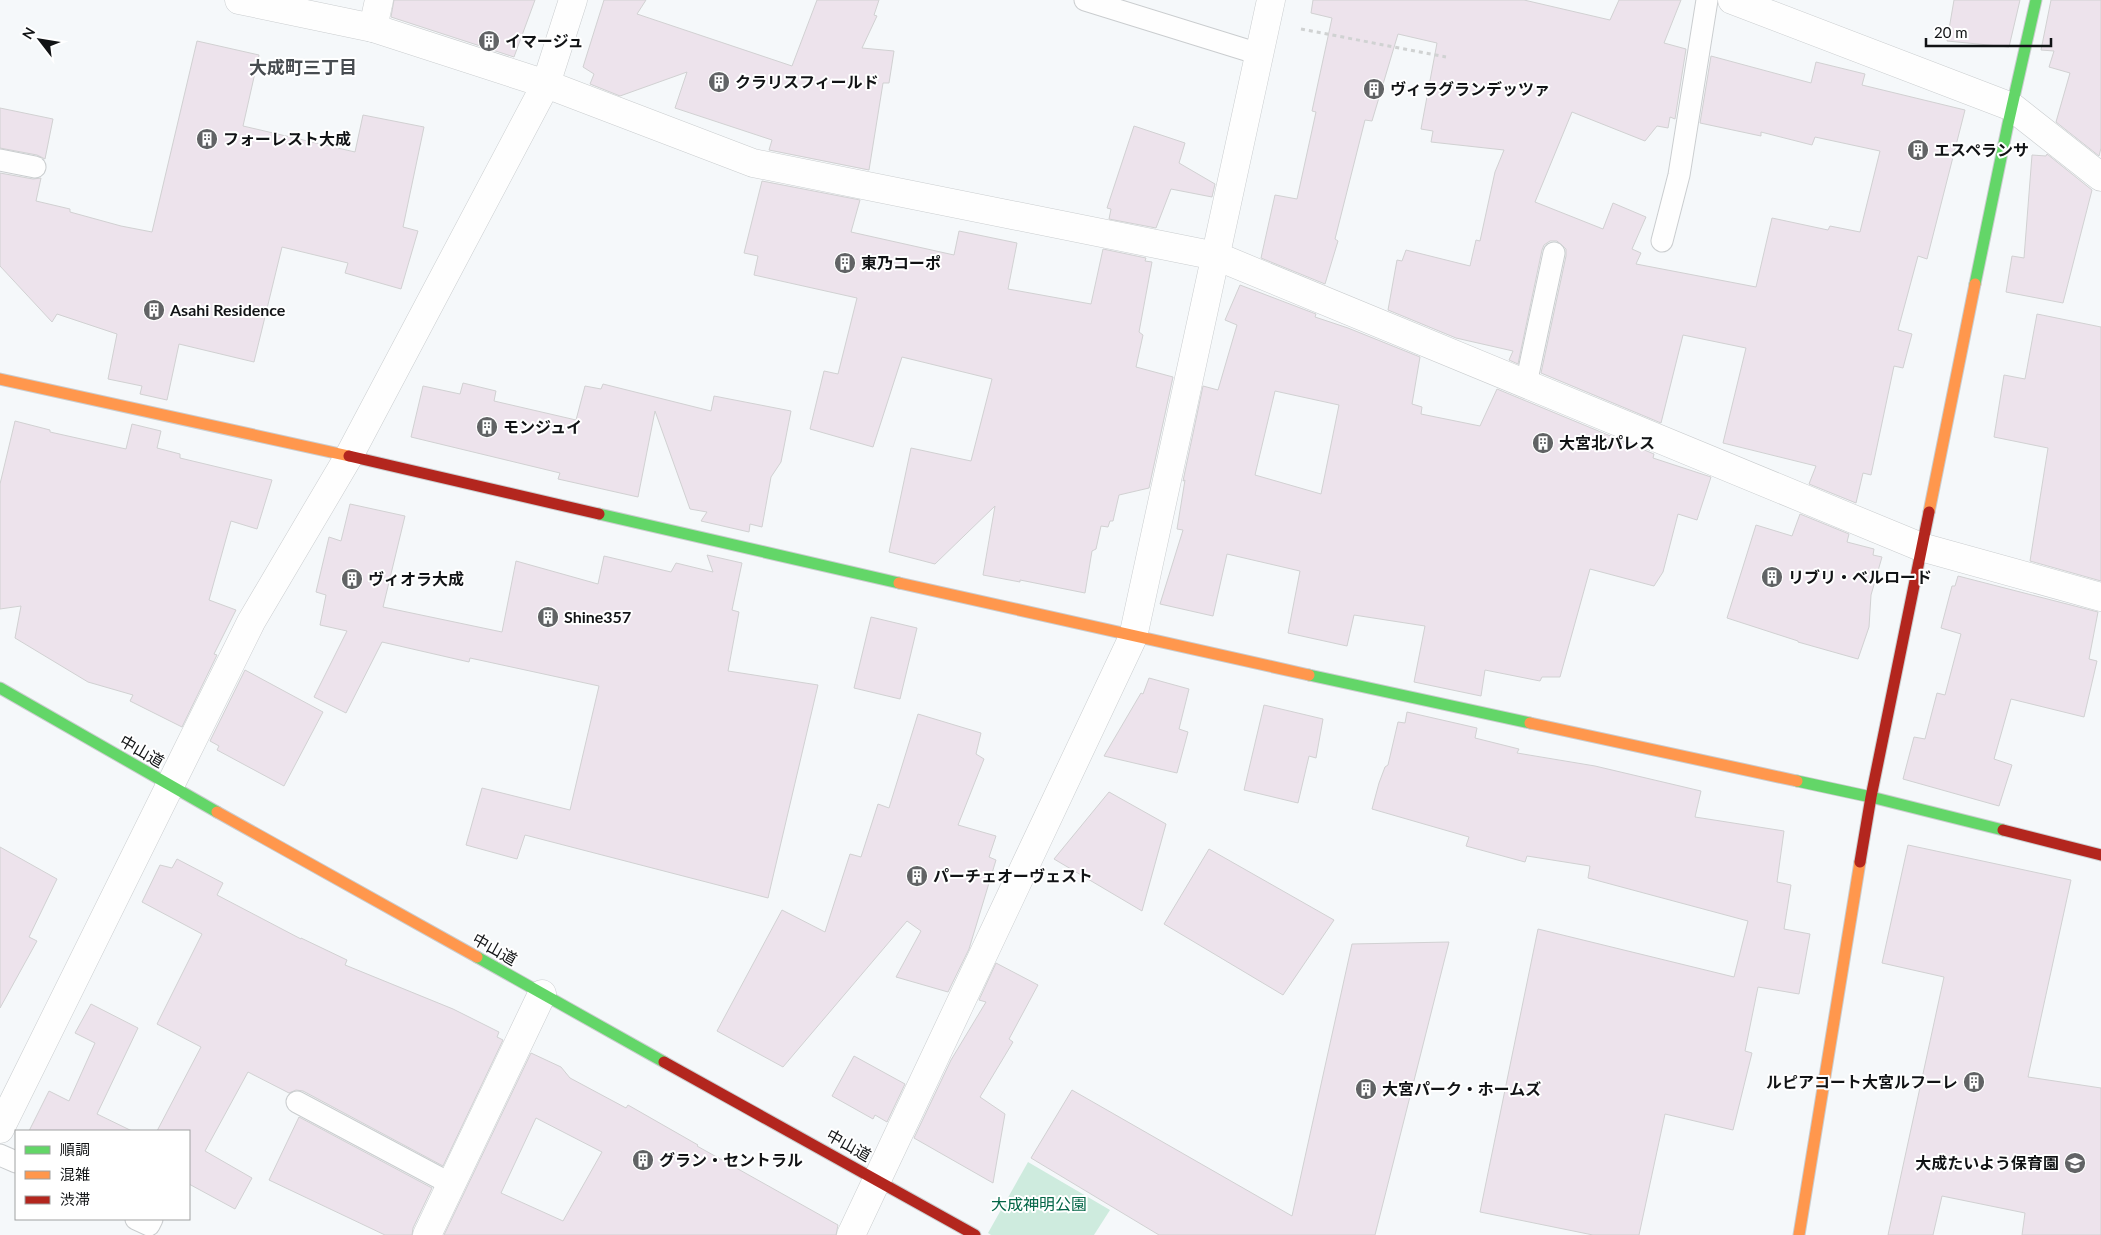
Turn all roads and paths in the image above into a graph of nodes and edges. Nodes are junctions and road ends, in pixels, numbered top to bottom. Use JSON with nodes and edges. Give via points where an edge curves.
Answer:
{"nodes":[{"id":1,"x":239,"y":0,"type":"edge"},
{"id":2,"x":379,"y":0,"type":"edge"},
{"id":3,"x":573,"y":0,"type":"edge"},
{"id":4,"x":1085,"y":0,"type":"edge"},
{"id":5,"x":1707,"y":0,"type":"edge"},
{"id":6,"x":1732,"y":0,"type":"edge"},
{"id":7,"x":2036,"y":0,"type":"edge"},
{"id":8,"x":1269,"y":11,"type":"edge"},
{"id":9,"x":373,"y":28,"type":"junction"},
{"id":10,"x":1259,"y":54,"type":"junction"},
{"id":11,"x":1446,"y":57,"type":"dead end"},
{"id":12,"x":546,"y":84,"type":"junction"},
{"id":13,"x":2012,"y":107,"type":"junction"},
{"id":14,"x":0,"y":160,"type":"edge"},
{"id":15,"x":35,"y":167,"type":"dead end"},
{"id":16,"x":2101,"y":177,"type":"edge"},
{"id":17,"x":1662,"y":241,"type":"dead end"},
{"id":18,"x":1554,"y":253,"type":"dead end"},
{"id":19,"x":1216,"y":256,"type":"junction"},
{"id":20,"x":0,"y":379,"type":"edge"},
{"id":21,"x":1526,"y":384,"type":"junction"},
{"id":22,"x":349,"y":456,"type":"junction"},
{"id":23,"x":1921,"y":547,"type":"junction"},
{"id":24,"x":2101,"y":597,"type":"edge"},
{"id":25,"x":1133,"y":636,"type":"junction"},
{"id":26,"x":0,"y":688,"type":"edge"},
{"id":27,"x":169,"y":785,"type":"junction"},
{"id":28,"x":1871,"y":797,"type":"junction"},
{"id":29,"x":2101,"y":855,"type":"edge"},
{"id":30,"x":542,"y":994,"type":"junction"},
{"id":31,"x":297,"y":1102,"type":"dead end"},
{"id":32,"x":0,"y":1129,"type":"edge"},
{"id":33,"x":0,"y":1155,"type":"edge"},
{"id":34,"x":15,"y":1162,"type":"edge"},
{"id":35,"x":878,"y":1180,"type":"junction"},
{"id":36,"x":451,"y":1184,"type":"junction"},
{"id":37,"x":138,"y":1220,"type":"edge"},
{"id":38,"x":152,"y":1220,"type":"edge"},
{"id":39,"x":427,"y":1235,"type":"edge"},
{"id":40,"x":851,"y":1235,"type":"edge"},
{"id":41,"x":975,"y":1235,"type":"edge"},
{"id":42,"x":1799,"y":1235,"type":"edge"}],
"edges":[{"from":1,"to":9,"type":"street"},
{"from":2,"to":9,"type":"street"},
{"from":3,"to":12,"type":"street"},
{"from":4,"to":10,"type":"lane"},
{"from":5,"to":17,"type":"lane","via":[[1679,175]]},
{"from":6,"to":13,"type":"street"},
{"from":7,"to":13,"type":"main road"},
{"from":8,"to":10,"type":"street"},
{"from":8,"to":11,"type":"path"},
{"from":9,"to":12,"type":"street"},
{"from":10,"to":19,"type":"street"},
{"from":12,"to":19,"type":"street","via":[[753,163]]},
{"from":12,"to":22,"type":"street"},
{"from":13,"to":16,"type":"street"},
{"from":13,"to":23,"type":"main road"},
{"from":14,"to":15,"type":"lane"},
{"from":18,"to":21,"type":"lane"},
{"from":19,"to":21,"type":"street"},
{"from":19,"to":25,"type":"street"},
{"from":20,"to":22,"type":"main road"},
{"from":21,"to":23,"type":"street"},
{"from":22,"to":25,"type":"main road"},
{"from":22,"to":27,"type":"street","via":[[251,622]]},
{"from":23,"to":24,"type":"street"},
{"from":23,"to":28,"type":"main road"},
{"from":25,"to":28,"type":"main road"},
{"from":25,"to":35,"type":"street"},
{"from":26,"to":27,"type":"main road","name":"中山道"},
{"from":27,"to":30,"type":"main road","name":"中山道"},
{"from":27,"to":32,"type":"street"},
{"from":28,"to":29,"type":"main road"},
{"from":28,"to":42,"type":"main road"},
{"from":30,"to":35,"type":"main road","name":"中山道"},
{"from":30,"to":36,"type":"street"},
{"from":31,"to":36,"type":"lane"},
{"from":33,"to":34,"type":"lane"},
{"from":35,"to":40,"type":"street"},
{"from":35,"to":41,"type":"main road","name":"中山道"},
{"from":36,"to":39,"type":"street"},
{"from":37,"to":38,"type":"lane","via":[[149,1225]]}]}
